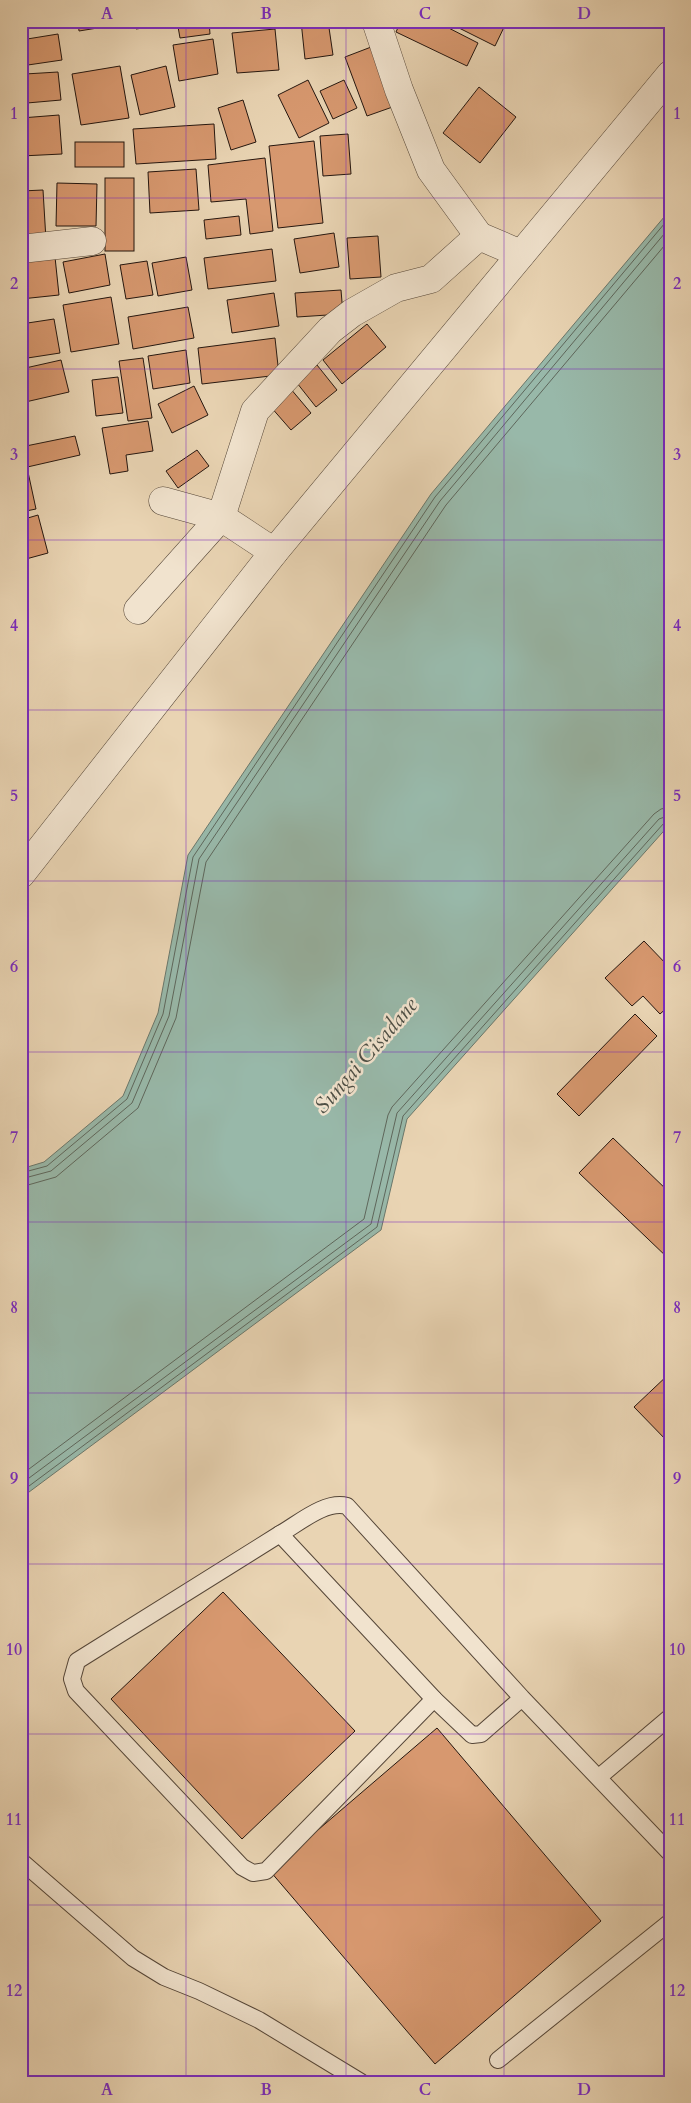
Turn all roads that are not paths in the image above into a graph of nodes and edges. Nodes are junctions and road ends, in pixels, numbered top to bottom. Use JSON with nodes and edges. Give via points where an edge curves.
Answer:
{"nodes":[{"id":1,"x":376,"y":21,"type":"edge"},
{"id":2,"x":670,"y":75,"type":"edge"},
{"id":3,"x":479,"y":236,"type":"junction"},
{"id":4,"x":92,"y":241,"type":"dead end"},
{"id":5,"x":21,"y":249,"type":"edge"},
{"id":6,"x":521,"y":254,"type":"junction"},
{"id":7,"x":163,"y":501,"type":"dead end"},
{"id":8,"x":221,"y":517,"type":"junction"},
{"id":9,"x":274,"y":552,"type":"junction"},
{"id":10,"x":138,"y":610,"type":"dead end"},
{"id":11,"x":21,"y":874,"type":"edge"},
{"id":12,"x":280,"y":1534,"type":"junction"},
{"id":13,"x":522,"y":1698,"type":"junction"},
{"id":14,"x":434,"y":1699,"type":"junction"},
{"id":15,"x":670,"y":1717,"type":"edge"},
{"id":16,"x":599,"y":1777,"type":"junction"},
{"id":17,"x":670,"y":1853,"type":"edge"},
{"id":18,"x":21,"y":1861,"type":"edge"},
{"id":19,"x":670,"y":1922,"type":"edge"},
{"id":20,"x":498,"y":2060,"type":"dead end"},
{"id":21,"x":361,"y":2082,"type":"edge"}],
"edges":[{"from":1,"to":3,"type":"street","via":[[431,170]]},
{"from":2,"to":6,"type":"street"},
{"from":3,"to":6,"type":"street"},
{"from":3,"to":8,"type":"street","via":[[431,279],[396,288],[352,313],[330,330],[255,412]]},
{"from":4,"to":5,"type":"street"},
{"from":6,"to":9,"type":"street"},
{"from":7,"to":8,"type":"street"},
{"from":8,"to":9,"type":"street"},
{"from":8,"to":10,"type":"street"},
{"from":9,"to":11,"type":"street"},
{"from":12,"to":13,"type":"lane","via":[[327,1507],[347,1506]]},
{"from":12,"to":14,"type":"lane"},
{"from":12,"to":14,"type":"lane","via":[[77,1661],[72,1679],[76,1691],[242,1867],[258,1873],[266,1871]]},
{"from":13,"to":14,"type":"lane","via":[[477,1736],[468,1732]]},
{"from":13,"to":16,"type":"lane"},
{"from":15,"to":16,"type":"lane"},
{"from":16,"to":17,"type":"lane"},
{"from":18,"to":21,"type":"lane","via":[[133,1958],[164,1977],[259,2020]]},
{"from":19,"to":20,"type":"lane"}]}
